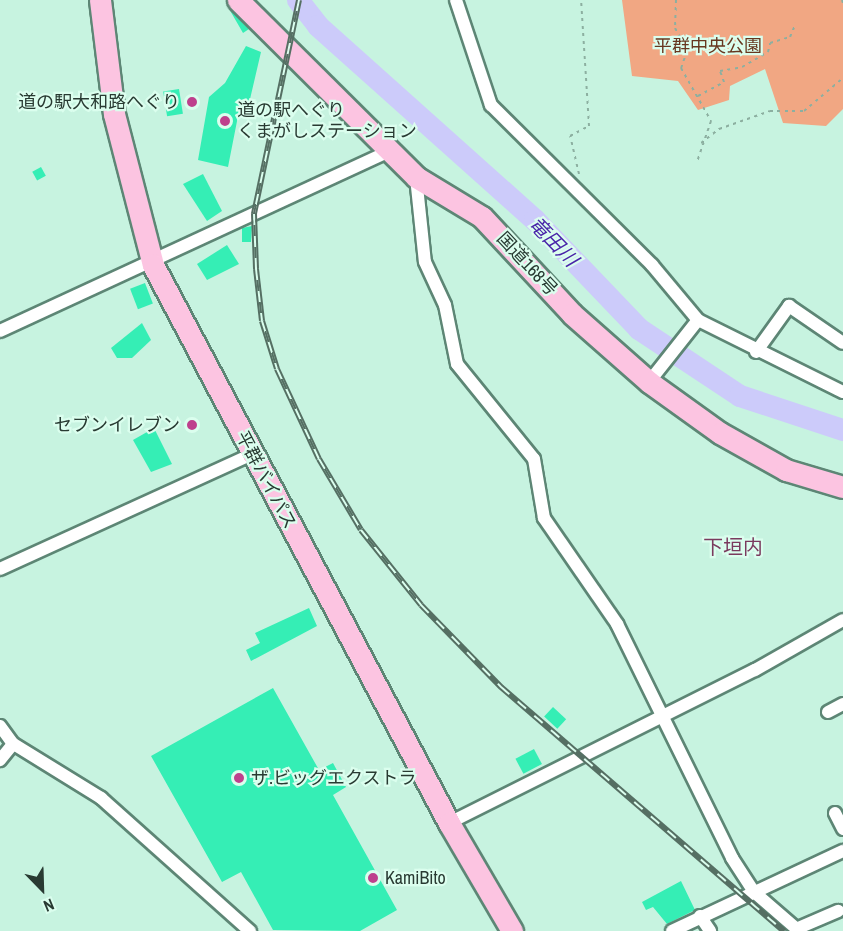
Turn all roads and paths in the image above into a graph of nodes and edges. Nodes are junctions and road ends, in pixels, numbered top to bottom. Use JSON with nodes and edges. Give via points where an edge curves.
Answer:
{"nodes":[{"id":1,"x":100,"y":0,"type":"edge"},
{"id":2,"x":238,"y":0,"type":"edge"},
{"id":3,"x":456,"y":0,"type":"edge"},
{"id":4,"x":581,"y":0,"type":"edge"},
{"id":5,"x":676,"y":0,"type":"edge"},
{"id":6,"x":796,"y":23,"type":"dead end"},
{"id":7,"x":843,"y":78,"type":"edge"},
{"id":8,"x":698,"y":96,"type":"junction"},
{"id":9,"x":699,"y":144,"type":"junction"},
{"id":10,"x":390,"y":151,"type":"junction"},
{"id":11,"x":697,"y":162,"type":"dead end"},
{"id":12,"x":416,"y":177,"type":"junction"},
{"id":13,"x":584,"y":199,"type":"junction"},
{"id":14,"x":153,"y":265,"type":"junction"},
{"id":15,"x":698,"y":320,"type":"junction"},
{"id":16,"x":0,"y":331,"type":"edge"},
{"id":17,"x":843,"y":343,"type":"edge"},
{"id":18,"x":756,"y":352,"type":"junction"},
{"id":19,"x":649,"y":382,"type":"junction"},
{"id":20,"x":843,"y":392,"type":"edge"},
{"id":21,"x":252,"y":454,"type":"junction"},
{"id":22,"x":843,"y":487,"type":"edge"},
{"id":23,"x":0,"y":569,"type":"edge"},
{"id":24,"x":843,"y":620,"type":"edge"},
{"id":25,"x":664,"y":714,"type":"junction"},
{"id":26,"x":0,"y":726,"type":"edge"},
{"id":27,"x":12,"y":743,"type":"junction"},
{"id":28,"x":0,"y":760,"type":"edge"},
{"id":29,"x":835,"y":813,"type":"dead end"},
{"id":30,"x":449,"y":824,"type":"junction"},
{"id":31,"x":843,"y":830,"type":"edge"},
{"id":32,"x":843,"y":851,"type":"edge"},
{"id":33,"x":754,"y":892,"type":"junction"},
{"id":34,"x":838,"y":911,"type":"dead end"},
{"id":35,"x":700,"y":916,"type":"junction"},
{"id":36,"x":248,"y":930,"type":"edge"},
{"id":37,"x":798,"y":930,"type":"edge"},
{"id":38,"x":512,"y":931,"type":"edge"},
{"id":39,"x":672,"y":931,"type":"edge"},
{"id":40,"x":710,"y":931,"type":"edge"}],
"edges":[{"from":1,"to":14,"type":"highway","name":"平群バイパス","via":[[114,114]]},
{"from":2,"to":10,"type":"highway","name":"国道168号"},
{"from":3,"to":13,"type":"street","via":[[491,105]]},
{"from":4,"to":13,"type":"path","via":[[589,126],[570,136]]},
{"from":5,"to":8,"type":"path","via":[[675,28],[687,51],[681,68]]},
{"from":6,"to":8,"type":"path","via":[[789,37],[770,44],[768,52],[742,67],[720,71],[724,82]]},
{"from":7,"to":9,"type":"path","via":[[804,111],[770,111],[719,129]]},
{"from":8,"to":9,"type":"path","via":[[711,121]]},
{"from":9,"to":11,"type":"path"},
{"from":10,"to":12,"type":"highway","name":"国道168号"},
{"from":10,"to":14,"type":"street"},
{"from":12,"to":19,"type":"highway","name":"国道168号","via":[[482,217],[572,314]]},
{"from":12,"to":25,"type":"street","via":[[425,262],[445,306],[457,364],[534,459],[544,518],[617,624]]},
{"from":13,"to":15,"type":"street","via":[[652,265]]},
{"from":14,"to":16,"type":"street"},
{"from":14,"to":21,"type":"highway","name":"平群バイパス"},
{"from":15,"to":18,"type":"street"},
{"from":15,"to":19,"type":"street"},
{"from":17,"to":18,"type":"street","via":[[789,306]]},
{"from":18,"to":20,"type":"street"},
{"from":19,"to":22,"type":"highway","name":"国道168号","via":[[720,433],[786,470]]},
{"from":21,"to":23,"type":"street"},
{"from":21,"to":30,"type":"highway","name":"平群バイパス"},
{"from":24,"to":25,"type":"street"},
{"from":25,"to":30,"type":"street"},
{"from":25,"to":33,"type":"street","via":[[732,858]]},
{"from":26,"to":27,"type":"street"},
{"from":27,"to":28,"type":"street"},
{"from":27,"to":36,"type":"street","via":[[101,798]]},
{"from":29,"to":31,"type":"street"},
{"from":30,"to":38,"type":"highway","name":"平群バイパス"},
{"from":32,"to":33,"type":"street"},
{"from":33,"to":35,"type":"street"},
{"from":33,"to":37,"type":"street"},
{"from":34,"to":37,"type":"street"},
{"from":35,"to":39,"type":"street"},
{"from":35,"to":40,"type":"street"}]}
